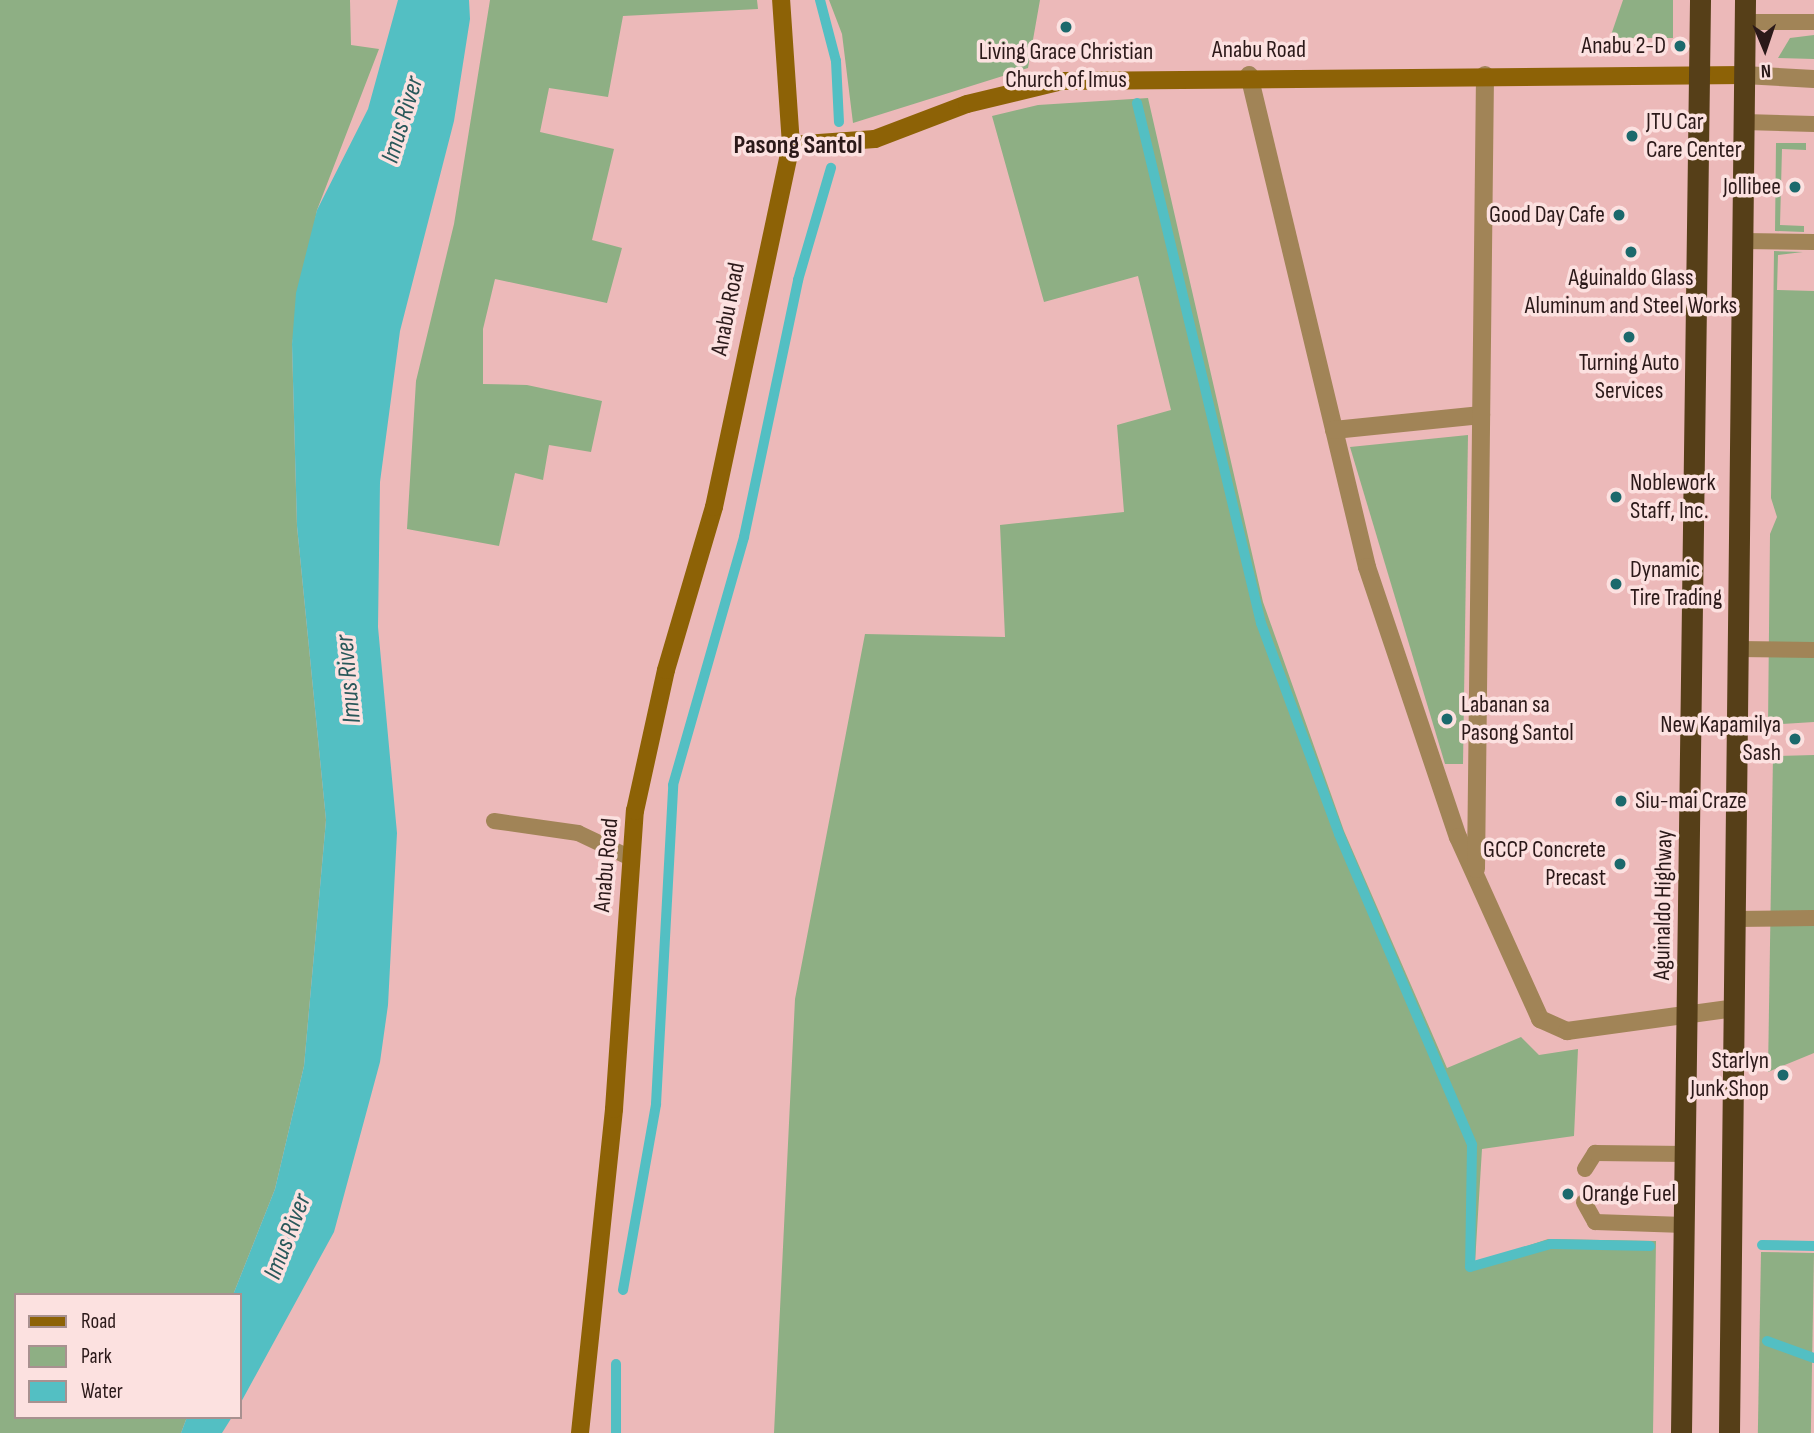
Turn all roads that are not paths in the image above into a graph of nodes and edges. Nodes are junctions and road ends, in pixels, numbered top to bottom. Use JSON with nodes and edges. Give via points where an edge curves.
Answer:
{"nodes":[{"id":1,"x":781,"y":0,"type":"edge"},
{"id":2,"x":1700,"y":0,"type":"edge"},
{"id":3,"x":1745,"y":0,"type":"edge"},
{"id":4,"x":1745,"y":22,"type":"junction"},
{"id":5,"x":1814,"y":22,"type":"edge"},
{"id":6,"x":1249,"y":75,"type":"junction"},
{"id":7,"x":1485,"y":75,"type":"junction"},
{"id":8,"x":1699,"y":75,"type":"junction"},
{"id":9,"x":1744,"y":75,"type":"junction"},
{"id":10,"x":1814,"y":79,"type":"edge"},
{"id":11,"x":1744,"y":122,"type":"junction"},
{"id":12,"x":1814,"y":124,"type":"edge"},
{"id":13,"x":791,"y":145,"type":"junction"},
{"id":14,"x":1742,"y":240,"type":"junction"},
{"id":15,"x":1814,"y":242,"type":"edge"},
{"id":16,"x":1481,"y":415,"type":"junction"},
{"id":17,"x":1334,"y":430,"type":"junction"},
{"id":18,"x":1738,"y":649,"type":"junction"},
{"id":19,"x":1814,"y":650,"type":"edge"},
{"id":20,"x":494,"y":821,"type":"dead end"},
{"id":21,"x":631,"y":858,"type":"junction"},
{"id":22,"x":1476,"y":877,"type":"junction"},
{"id":23,"x":1814,"y":918,"type":"edge"},
{"id":24,"x":1735,"y":919,"type":"junction"},
{"id":25,"x":1734,"y":1009,"type":"junction"},
{"id":26,"x":1688,"y":1015,"type":"junction"},
{"id":27,"x":1686,"y":1154,"type":"junction"},
{"id":28,"x":1585,"y":1169,"type":"dead end"},
{"id":29,"x":1584,"y":1202,"type":"dead end"},
{"id":30,"x":1684,"y":1225,"type":"junction"},
{"id":31,"x":580,"y":1433,"type":"edge"},
{"id":32,"x":1681,"y":1433,"type":"edge"},
{"id":33,"x":1729,"y":1433,"type":"edge"}],
"edges":[{"from":1,"to":13,"type":"street"},
{"from":2,"to":8,"type":"highway","name":"Aguinaldo Highway"},
{"from":3,"to":4,"type":"highway"},
{"from":4,"to":5,"type":"lane"},
{"from":4,"to":9,"type":"highway"},
{"from":6,"to":7,"type":"street","name":"Anabu Road"},
{"from":6,"to":13,"type":"street","name":"Anabu Road","via":[[1062,81],[967,104],[875,139]]},
{"from":6,"to":17,"type":"street"},
{"from":7,"to":8,"type":"street","name":"Anabu Road"},
{"from":7,"to":16,"type":"street"},
{"from":8,"to":9,"type":"street","name":"Anabu Road"},
{"from":8,"to":26,"type":"highway","name":"Aguinaldo Highway"},
{"from":9,"to":10,"type":"street"},
{"from":9,"to":11,"type":"highway"},
{"from":11,"to":12,"type":"lane"},
{"from":11,"to":14,"type":"highway"},
{"from":13,"to":21,"type":"street","name":"Anabu Road","via":[[714,508],[644,764]]},
{"from":14,"to":15,"type":"lane"},
{"from":14,"to":18,"type":"highway"},
{"from":16,"to":17,"type":"street"},
{"from":16,"to":22,"type":"street"},
{"from":17,"to":22,"type":"street","via":[[1373,585]]},
{"from":18,"to":19,"type":"lane"},
{"from":18,"to":24,"type":"highway"},
{"from":20,"to":21,"type":"lane","via":[[578,833]]},
{"from":21,"to":31,"type":"street","name":"Anabu Road","via":[[614,1109]]},
{"from":22,"to":26,"type":"street","via":[[1547,1026],[1567,1031]]},
{"from":23,"to":24,"type":"lane"},
{"from":24,"to":25,"type":"highway"},
{"from":25,"to":26,"type":"street"},
{"from":25,"to":33,"type":"highway"},
{"from":26,"to":27,"type":"highway","name":"Aguinaldo Highway"},
{"from":27,"to":28,"type":"lane","via":[[1595,1153]]},
{"from":27,"to":30,"type":"highway","name":"Aguinaldo Highway"},
{"from":29,"to":30,"type":"lane","via":[[1595,1222]]},
{"from":30,"to":32,"type":"highway","name":"Aguinaldo Highway"}]}
